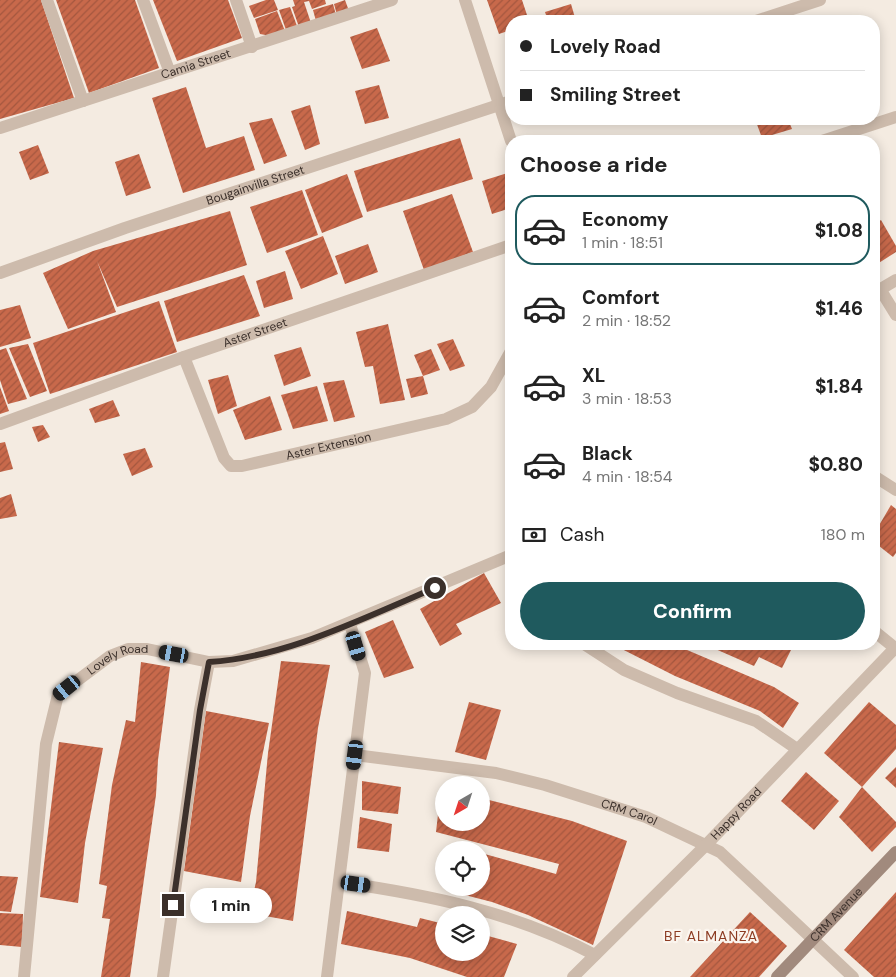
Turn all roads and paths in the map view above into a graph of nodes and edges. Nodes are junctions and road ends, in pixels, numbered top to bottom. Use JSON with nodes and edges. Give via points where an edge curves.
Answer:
{"nodes":[{"id":1,"x":47,"y":0,"type":"edge"},
{"id":2,"x":143,"y":0,"type":"edge"},
{"id":3,"x":236,"y":0,"type":"edge"},
{"id":4,"x":392,"y":0,"type":"edge"},
{"id":5,"x":465,"y":0,"type":"edge"},
{"id":6,"x":820,"y":0,"type":"edge"},
{"id":7,"x":774,"y":15,"type":"edge"},
{"id":8,"x":252,"y":47,"type":"junction"},
{"id":9,"x":170,"y":73,"type":"junction"},
{"id":10,"x":82,"y":101,"type":"junction"},
{"id":11,"x":505,"y":103,"type":"edge"},
{"id":12,"x":896,"y":117,"type":"edge"},
{"id":13,"x":880,"y":122,"type":"edge"},
{"id":14,"x":871,"y":125,"type":"edge"},
{"id":15,"x":0,"y":128,"type":"edge"},
{"id":16,"x":840,"y":135,"type":"edge"},
{"id":17,"x":505,"y":247,"type":"edge"},
{"id":18,"x":0,"y":273,"type":"edge"},
{"id":19,"x":896,"y":280,"type":"edge"},
{"id":20,"x":880,"y":289,"type":"edge"},
{"id":21,"x":880,"y":295,"type":"edge"},
{"id":22,"x":896,"y":314,"type":"edge"},
{"id":23,"x":184,"y":357,"type":"junction"},
{"id":24,"x":505,"y":362,"type":"edge"},
{"id":25,"x":0,"y":424,"type":"edge"},
{"id":26,"x":880,"y":480,"type":"edge"},
{"id":27,"x":896,"y":490,"type":"edge"},
{"id":28,"x":505,"y":563,"type":"edge"},
{"id":29,"x":350,"y":624,"type":"junction"},
{"id":30,"x":880,"y":637,"type":"edge"},
{"id":31,"x":895,"y":648,"type":"edge"},
{"id":32,"x":593,"y":650,"type":"edge"},
{"id":33,"x":209,"y":662,"type":"junction"},
{"id":34,"x":797,"y":749,"type":"junction"},
{"id":35,"x":355,"y":755,"type":"junction"},
{"id":36,"x":706,"y":845,"type":"junction"},
{"id":37,"x":896,"y":852,"type":"edge"},
{"id":38,"x":339,"y":882,"type":"junction"},
{"id":39,"x":813,"y":939,"type":"junction"},
{"id":40,"x":595,"y":955,"type":"junction"},
{"id":41,"x":24,"y":977,"type":"edge"},
{"id":42,"x":163,"y":977,"type":"edge"},
{"id":43,"x":328,"y":977,"type":"edge"},
{"id":44,"x":573,"y":977,"type":"edge"},
{"id":45,"x":778,"y":977,"type":"edge"},
{"id":46,"x":853,"y":977,"type":"edge"}],
"edges":[{"from":1,"to":10,"type":"street"},
{"from":2,"to":9,"type":"street"},
{"from":3,"to":8,"type":"street"},
{"from":4,"to":8,"type":"street","name":"Camia Street"},
{"from":5,"to":11,"type":"street"},
{"from":6,"to":7,"type":"street"},
{"from":8,"to":9,"type":"street","name":"Camia Street"},
{"from":9,"to":10,"type":"street","name":"Camia Street"},
{"from":10,"to":15,"type":"street","name":"Camia Street"},
{"from":11,"to":18,"type":"street","name":"Bougainvilla Street","via":[[125,228]]},
{"from":12,"to":13,"type":"street"},
{"from":14,"to":16,"type":"street"},
{"from":17,"to":23,"type":"street","name":"Aster Street"},
{"from":19,"to":20,"type":"street"},
{"from":21,"to":22,"type":"street"},
{"from":23,"to":24,"type":"street","name":"Aster Extension","via":[[224,458],[231,466],[446,419],[472,406],[491,387]]},
{"from":23,"to":25,"type":"street","name":"Aster Street"},
{"from":26,"to":27,"type":"street"},
{"from":28,"to":29,"type":"street","name":"Lovely Road"},
{"from":29,"to":33,"type":"street","name":"Lovely Road","via":[[267,652],[233,661]]},
{"from":29,"to":35,"type":"street","via":[[365,673]]},
{"from":30,"to":31,"type":"street"},
{"from":31,"to":34,"type":"street","name":"Happy Road"},
{"from":32,"to":34,"type":"street","via":[[624,670],[756,721]]},
{"from":33,"to":41,"type":"street","name":"Lovely Road","via":[[147,649],[128,649],[110,656],[58,695],[46,744]]},
{"from":33,"to":42,"type":"street"},
{"from":34,"to":36,"type":"street","name":"Happy Road"},
{"from":35,"to":36,"type":"street","name":"CRM Carol","via":[[496,773],[545,785],[646,817]]},
{"from":35,"to":38,"type":"street"},
{"from":36,"to":39,"type":"street","name":"CRM Carol","via":[[720,852]]},
{"from":36,"to":40,"type":"street","name":"Happy Road"},
{"from":37,"to":39,"type":"street","name":"CRM Avenue"},
{"from":38,"to":40,"type":"street","via":[[461,903],[562,937]]},
{"from":38,"to":43,"type":"street"},
{"from":39,"to":45,"type":"street","name":"CRM Avenue"},
{"from":39,"to":46,"type":"street","name":"CRM Carol"},
{"from":40,"to":44,"type":"street","name":"Happy Road"}]}
